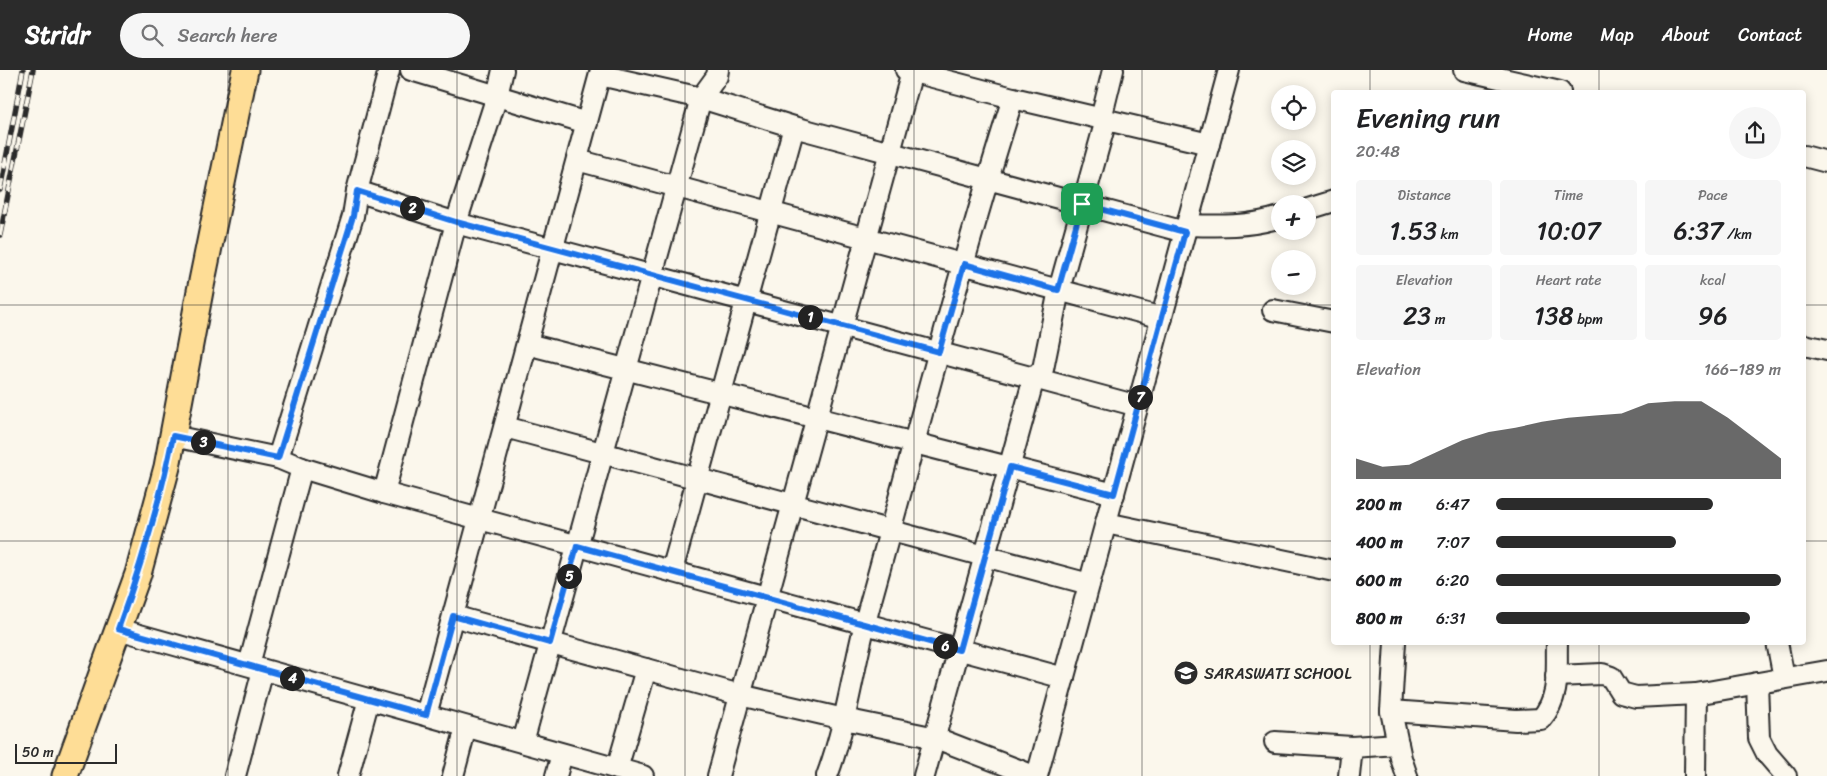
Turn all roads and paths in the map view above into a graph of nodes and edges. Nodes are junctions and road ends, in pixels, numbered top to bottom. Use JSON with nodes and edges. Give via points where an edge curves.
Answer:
{"nodes":[{"id":1,"x":245,"y":70,"type":"edge"},
{"id":2,"x":389,"y":70,"type":"edge"},
{"id":3,"x":411,"y":70,"type":"edge"},
{"id":4,"x":503,"y":70,"type":"edge"},
{"id":5,"x":718,"y":70,"type":"edge"},
{"id":6,"x":1113,"y":70,"type":"edge"},
{"id":7,"x":1229,"y":70,"type":"edge"},
{"id":8,"x":1464,"y":70,"type":"edge"},
{"id":9,"x":909,"y":71,"type":"edge"},
{"id":10,"x":601,"y":73,"type":"edge"},
{"id":11,"x":1551,"y":90,"type":"edge"},
{"id":12,"x":497,"y":96,"type":"junction"},
{"id":13,"x":701,"y":98,"type":"junction"},
{"id":14,"x":1013,"y":98,"type":"junction"},
{"id":15,"x":1104,"y":119,"type":"junction"},
{"id":16,"x":587,"y":123,"type":"junction"},
{"id":17,"x":794,"y":127,"type":"junction"},
{"id":18,"x":1209,"y":144,"type":"junction"},
{"id":19,"x":890,"y":153,"type":"junction"},
{"id":20,"x":1806,"y":157,"type":"edge"},
{"id":21,"x":577,"y":160,"type":"junction"},
{"id":22,"x":1827,"y":162,"type":"edge"},
{"id":23,"x":988,"y":179,"type":"junction"},
{"id":24,"x":677,"y":187,"type":"junction"},
{"id":25,"x":357,"y":191,"type":"junction"},
{"id":26,"x":1331,"y":201,"type":"edge"},
{"id":27,"x":1082,"y":204,"type":"junction"},
{"id":28,"x":1316,"y":206,"type":"edge"},
{"id":29,"x":770,"y":212,"type":"junction"},
{"id":30,"x":1271,"y":220,"type":"edge"},
{"id":31,"x":456,"y":222,"type":"junction"},
{"id":32,"x":1186,"y":228,"type":"junction"},
{"id":33,"x":866,"y":238,"type":"junction"},
{"id":34,"x":553,"y":248,"type":"junction"},
{"id":35,"x":964,"y":264,"type":"junction"},
{"id":36,"x":652,"y":275,"type":"junction"},
{"id":37,"x":1058,"y":290,"type":"junction"},
{"id":38,"x":746,"y":300,"type":"junction"},
{"id":39,"x":1273,"y":310,"type":"dead end"},
{"id":40,"x":1162,"y":318,"type":"junction"},
{"id":41,"x":1331,"y":321,"type":"edge"},
{"id":42,"x":842,"y":326,"type":"junction"},
{"id":43,"x":527,"y":344,"type":"junction"},
{"id":44,"x":1806,"y":345,"type":"edge"},
{"id":45,"x":1827,"y":350,"type":"edge"},
{"id":46,"x":939,"y":352,"type":"junction"},
{"id":47,"x":626,"y":370,"type":"junction"},
{"id":48,"x":1034,"y":378,"type":"junction"},
{"id":49,"x":721,"y":394,"type":"junction"},
{"id":50,"x":1138,"y":406,"type":"junction"},
{"id":51,"x":817,"y":418,"type":"junction"},
{"id":52,"x":505,"y":426,"type":"junction"},
{"id":53,"x":173,"y":436,"type":"junction"},
{"id":54,"x":914,"y":443,"type":"junction"},
{"id":55,"x":603,"y":453,"type":"junction"},
{"id":56,"x":278,"y":458,"type":"junction"},
{"id":57,"x":1010,"y":467,"type":"junction"},
{"id":58,"x":302,"y":468,"type":"junction"},
{"id":59,"x":697,"y":478,"type":"junction"},
{"id":60,"x":384,"y":493,"type":"junction"},
{"id":61,"x":1114,"y":494,"type":"junction"},
{"id":62,"x":793,"y":504,"type":"junction"},
{"id":63,"x":480,"y":519,"type":"junction"},
{"id":64,"x":1106,"y":523,"type":"junction"},
{"id":65,"x":890,"y":530,"type":"junction"},
{"id":66,"x":577,"y":546,"type":"junction"},
{"id":67,"x":985,"y":556,"type":"junction"},
{"id":68,"x":1331,"y":570,"type":"edge"},
{"id":69,"x":672,"y":572,"type":"junction"},
{"id":70,"x":1089,"y":584,"type":"junction"},
{"id":71,"x":767,"y":598,"type":"junction"},
{"id":72,"x":453,"y":616,"type":"junction"},
{"id":73,"x":864,"y":624,"type":"junction"},
{"id":74,"x":118,"y":629,"type":"junction"},
{"id":75,"x":550,"y":643,"type":"junction"},
{"id":76,"x":1395,"y":645,"type":"edge"},
{"id":77,"x":1557,"y":645,"type":"edge"},
{"id":78,"x":1778,"y":645,"type":"edge"},
{"id":79,"x":959,"y":650,"type":"junction"},
{"id":80,"x":256,"y":667,"type":"junction"},
{"id":81,"x":646,"y":669,"type":"junction"},
{"id":82,"x":1827,"y":671,"type":"edge"},
{"id":83,"x":1556,"y":676,"type":"junction"},
{"id":84,"x":1064,"y":678,"type":"junction"},
{"id":85,"x":1784,"y":678,"type":"junction"},
{"id":86,"x":1757,"y":683,"type":"junction"},
{"id":87,"x":1696,"y":694,"type":"junction"},
{"id":88,"x":740,"y":695,"type":"junction"},
{"id":89,"x":369,"y":699,"type":"junction"},
{"id":90,"x":1391,"y":711,"type":"junction"},
{"id":91,"x":426,"y":715,"type":"junction"},
{"id":92,"x":844,"y":719,"type":"junction"},
{"id":93,"x":466,"y":727,"type":"junction"},
{"id":94,"x":936,"y":738,"type":"junction"},
{"id":95,"x":523,"y":742,"type":"junction"},
{"id":96,"x":1275,"y":742,"type":"dead end"},
{"id":97,"x":1398,"y":744,"type":"junction"},
{"id":98,"x":1352,"y":747,"type":"junction"},
{"id":99,"x":562,"y":754,"type":"junction"},
{"id":100,"x":618,"y":769,"type":"junction"},
{"id":101,"x":66,"y":776,"type":"edge"},
{"id":102,"x":235,"y":776,"type":"edge"},
{"id":103,"x":348,"y":776,"type":"edge"},
{"id":104,"x":453,"y":776,"type":"edge"},
{"id":105,"x":556,"y":776,"type":"edge"},
{"id":106,"x":642,"y":776,"type":"edge"},
{"id":107,"x":718,"y":776,"type":"edge"},
{"id":108,"x":827,"y":776,"type":"edge"},
{"id":109,"x":924,"y":776,"type":"edge"},
{"id":110,"x":1036,"y":776,"type":"edge"},
{"id":111,"x":1349,"y":776,"type":"edge"},
{"id":112,"x":1407,"y":776,"type":"edge"},
{"id":113,"x":1695,"y":776,"type":"edge"},
{"id":114,"x":1786,"y":776,"type":"edge"}],
"edges":[{"from":1,"to":53,"type":"main road"},
{"from":2,"to":25,"type":"street"},
{"from":3,"to":12,"type":"street"},
{"from":4,"to":12,"type":"street"},
{"from":5,"to":13,"type":"street"},
{"from":6,"to":15,"type":"street"},
{"from":7,"to":18,"type":"street"},
{"from":8,"to":11,"type":"street"},
{"from":9,"to":14,"type":"street"},
{"from":9,"to":19,"type":"street"},
{"from":10,"to":13,"type":"street"},
{"from":10,"to":16,"type":"street"},
{"from":12,"to":16,"type":"street"},
{"from":12,"to":31,"type":"street"},
{"from":13,"to":17,"type":"street"},
{"from":13,"to":24,"type":"street"},
{"from":14,"to":15,"type":"street"},
{"from":14,"to":23,"type":"street"},
{"from":15,"to":18,"type":"street"},
{"from":15,"to":27,"type":"street"},
{"from":16,"to":21,"type":"street"},
{"from":17,"to":19,"type":"street"},
{"from":17,"to":29,"type":"street"},
{"from":18,"to":32,"type":"street"},
{"from":19,"to":23,"type":"street"},
{"from":19,"to":33,"type":"street"},
{"from":20,"to":22,"type":"street"},
{"from":21,"to":24,"type":"street"},
{"from":21,"to":34,"type":"street"},
{"from":23,"to":27,"type":"street"},
{"from":23,"to":35,"type":"street"},
{"from":24,"to":29,"type":"street"},
{"from":24,"to":36,"type":"street"},
{"from":25,"to":31,"type":"street"},
{"from":25,"to":56,"type":"street","via":[[353,216]]},
{"from":26,"to":28,"type":"street"},
{"from":27,"to":32,"type":"street"},
{"from":27,"to":37,"type":"street"},
{"from":29,"to":33,"type":"street"},
{"from":29,"to":38,"type":"street"},
{"from":30,"to":32,"type":"street"},
{"from":31,"to":34,"type":"street"},
{"from":31,"to":60,"type":"street"},
{"from":32,"to":40,"type":"street"},
{"from":33,"to":35,"type":"street"},
{"from":33,"to":42,"type":"street"},
{"from":34,"to":36,"type":"street"},
{"from":34,"to":43,"type":"street"},
{"from":35,"to":37,"type":"street"},
{"from":35,"to":46,"type":"street"},
{"from":36,"to":38,"type":"street"},
{"from":36,"to":47,"type":"street"},
{"from":37,"to":40,"type":"street"},
{"from":37,"to":48,"type":"street","via":[[1043,369]]},
{"from":38,"to":42,"type":"street"},
{"from":38,"to":49,"type":"street"},
{"from":39,"to":41,"type":"street"},
{"from":40,"to":50,"type":"street"},
{"from":42,"to":46,"type":"street"},
{"from":42,"to":51,"type":"street"},
{"from":43,"to":47,"type":"street"},
{"from":43,"to":52,"type":"street"},
{"from":44,"to":45,"type":"street"},
{"from":46,"to":48,"type":"street"},
{"from":46,"to":54,"type":"street"},
{"from":47,"to":49,"type":"street"},
{"from":47,"to":55,"type":"street"},
{"from":48,"to":50,"type":"street"},
{"from":48,"to":57,"type":"street"},
{"from":49,"to":51,"type":"street"},
{"from":49,"to":59,"type":"street"},
{"from":50,"to":61,"type":"street"},
{"from":51,"to":54,"type":"street"},
{"from":51,"to":62,"type":"street"},
{"from":52,"to":55,"type":"street"},
{"from":52,"to":63,"type":"street"},
{"from":53,"to":56,"type":"street"},
{"from":53,"to":74,"type":"main road","via":[[138,574]]},
{"from":54,"to":57,"type":"street"},
{"from":54,"to":65,"type":"street"},
{"from":55,"to":59,"type":"street"},
{"from":55,"to":66,"type":"street"},
{"from":56,"to":58,"type":"street"},
{"from":57,"to":61,"type":"street"},
{"from":57,"to":67,"type":"street"},
{"from":58,"to":60,"type":"street"},
{"from":58,"to":80,"type":"street"},
{"from":59,"to":62,"type":"street"},
{"from":59,"to":69,"type":"street"},
{"from":60,"to":63,"type":"street"},
{"from":61,"to":64,"type":"street"},
{"from":62,"to":65,"type":"street"},
{"from":62,"to":71,"type":"street"},
{"from":63,"to":66,"type":"street"},
{"from":63,"to":72,"type":"street"},
{"from":64,"to":68,"type":"street"},
{"from":64,"to":70,"type":"street"},
{"from":65,"to":67,"type":"street"},
{"from":65,"to":73,"type":"street"},
{"from":66,"to":69,"type":"street"},
{"from":66,"to":75,"type":"street"},
{"from":67,"to":70,"type":"street"},
{"from":67,"to":79,"type":"street"},
{"from":69,"to":71,"type":"street"},
{"from":70,"to":84,"type":"street"},
{"from":71,"to":73,"type":"street"},
{"from":71,"to":88,"type":"street"},
{"from":72,"to":75,"type":"street"},
{"from":72,"to":91,"type":"street"},
{"from":73,"to":79,"type":"street"},
{"from":73,"to":92,"type":"street"},
{"from":74,"to":80,"type":"street"},
{"from":74,"to":101,"type":"main road"},
{"from":75,"to":81,"type":"street"},
{"from":75,"to":95,"type":"street"},
{"from":76,"to":90,"type":"street"},
{"from":77,"to":83,"type":"street"},
{"from":78,"to":85,"type":"street"},
{"from":79,"to":84,"type":"street"},
{"from":79,"to":94,"type":"street"},
{"from":80,"to":89,"type":"street"},
{"from":80,"to":102,"type":"street"},
{"from":81,"to":88,"type":"street"},
{"from":81,"to":100,"type":"street"},
{"from":82,"to":85,"type":"street"},
{"from":83,"to":87,"type":"street","via":[[1602,674],[1611,677],[1621,693],[1629,696]]},
{"from":83,"to":90,"type":"street","via":[[1550,709],[1541,719]]},
{"from":84,"to":110,"type":"street"},
{"from":85,"to":86,"type":"street"},
{"from":86,"to":87,"type":"street"},
{"from":86,"to":114,"type":"street","via":[[1759,738],[1767,754]]},
{"from":87,"to":113,"type":"street"},
{"from":88,"to":92,"type":"street"},
{"from":88,"to":107,"type":"street"},
{"from":89,"to":91,"type":"street"},
{"from":89,"to":103,"type":"street"},
{"from":90,"to":97,"type":"street"},
{"from":91,"to":93,"type":"street"},
{"from":92,"to":94,"type":"street"},
{"from":92,"to":108,"type":"street"},
{"from":93,"to":95,"type":"street"},
{"from":93,"to":104,"type":"street"},
{"from":94,"to":109,"type":"street"},
{"from":94,"to":110,"type":"street"},
{"from":95,"to":99,"type":"street"},
{"from":96,"to":98,"type":"street"},
{"from":97,"to":98,"type":"street"},
{"from":97,"to":112,"type":"street"},
{"from":98,"to":111,"type":"street"},
{"from":99,"to":100,"type":"street"},
{"from":99,"to":105,"type":"street"},
{"from":100,"to":106,"type":"street"}]}
